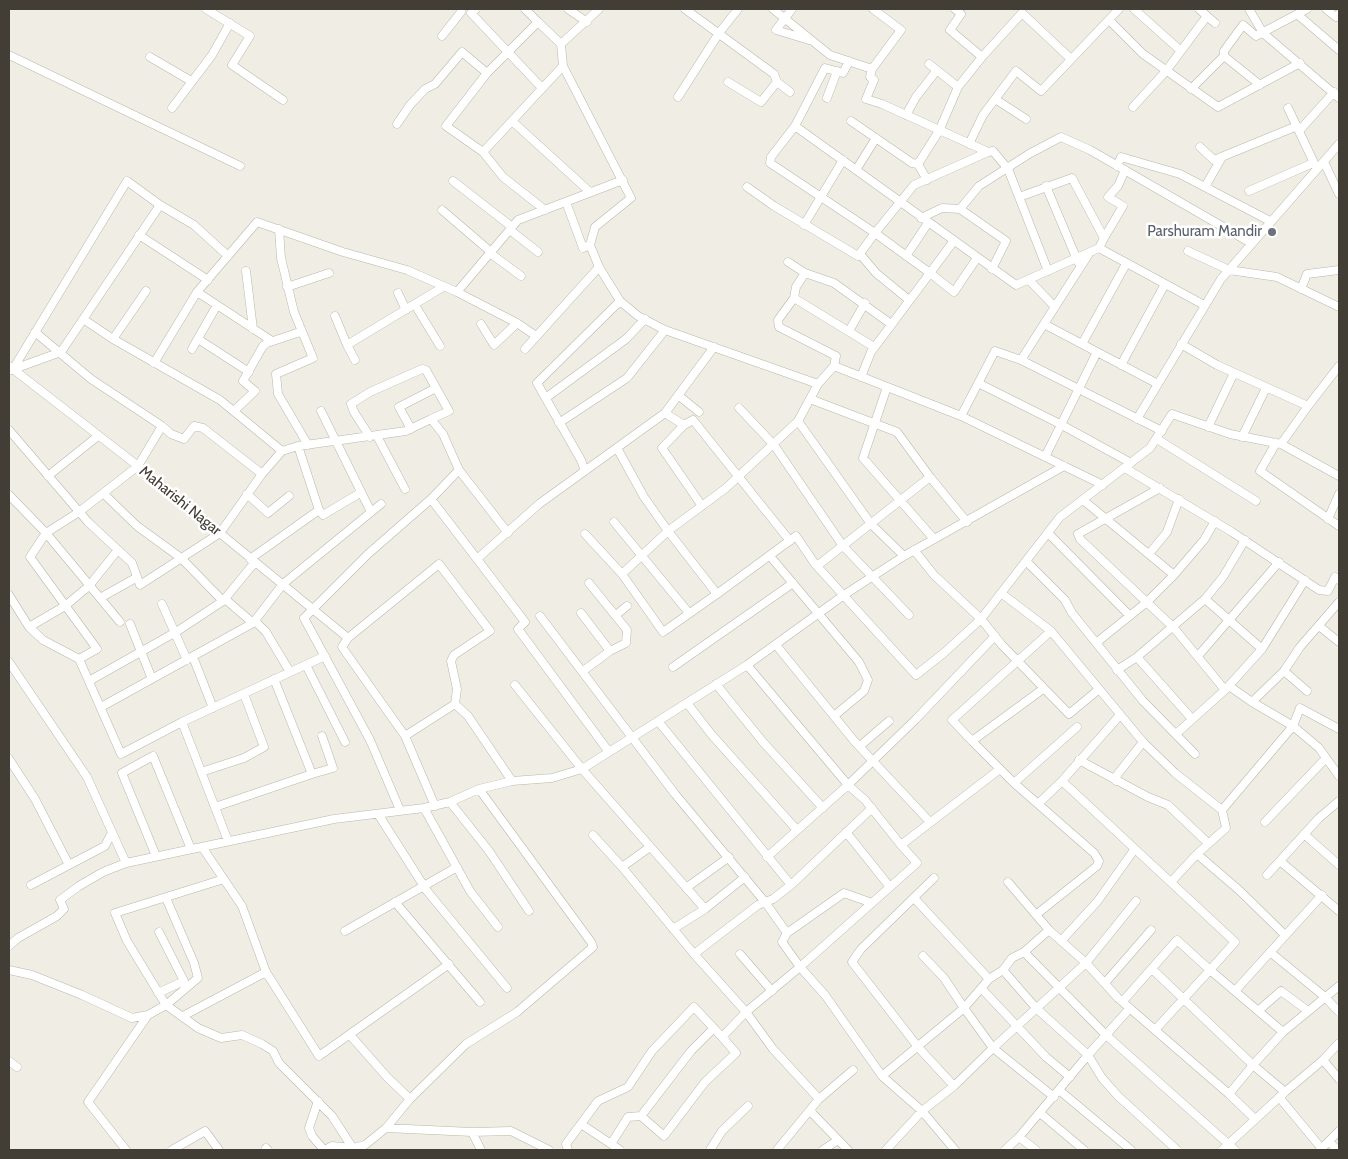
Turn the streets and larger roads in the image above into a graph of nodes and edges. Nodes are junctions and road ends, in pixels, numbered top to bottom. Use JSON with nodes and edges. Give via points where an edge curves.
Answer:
{"nodes":[{"id":1,"x":206,"y":9,"type":"edge"},
{"id":2,"x":524,"y":9,"type":"edge"},
{"id":3,"x":568,"y":9,"type":"edge"},
{"id":4,"x":599,"y":9,"type":"edge"},
{"id":5,"x":686,"y":9,"type":"edge"},
{"id":6,"x":738,"y":9,"type":"edge"},
{"id":7,"x":773,"y":9,"type":"edge"},
{"id":8,"x":792,"y":9,"type":"edge"},
{"id":9,"x":873,"y":9,"type":"edge"},
{"id":10,"x":955,"y":9,"type":"edge"},
{"id":11,"x":1106,"y":9,"type":"edge"},
{"id":12,"x":1120,"y":9,"type":"edge"},
{"id":13,"x":1134,"y":9,"type":"edge"},
{"id":14,"x":1199,"y":9,"type":"edge"},
{"id":15,"x":1250,"y":9,"type":"edge"},
{"id":16,"x":1306,"y":9,"type":"edge"},
{"id":17,"x":1326,"y":9,"type":"edge"},
{"id":18,"x":459,"y":11,"type":"edge"},
{"id":19,"x":473,"y":11,"type":"edge"},
{"id":20,"x":1339,"y":14,"type":"edge"},
{"id":21,"x":1298,"y":15,"type":"junction"},
{"id":22,"x":1207,"y":16,"type":"junction"},
{"id":23,"x":1111,"y":18,"type":"junction"},
{"id":24,"x":785,"y":20,"type":"junction"},
{"id":25,"x":538,"y":22,"type":"junction"},
{"id":26,"x":587,"y":22,"type":"junction"},
{"id":27,"x":230,"y":23,"type":"junction"},
{"id":28,"x":1215,"y":23,"type":"dead end"},
{"id":29,"x":720,"y":33,"type":"junction"},
{"id":30,"x":1263,"y":33,"type":"junction"},
{"id":31,"x":442,"y":36,"type":"dead end"},
{"id":32,"x":815,"y":41,"type":"junction"},
{"id":33,"x":561,"y":44,"type":"junction"},
{"id":34,"x":1339,"y":50,"type":"edge"},
{"id":35,"x":1181,"y":51,"type":"junction"},
{"id":36,"x":508,"y":52,"type":"junction"},
{"id":37,"x":9,"y":55,"type":"edge"},
{"id":38,"x":1224,"y":56,"type":"junction"},
{"id":39,"x":150,"y":57,"type":"dead end"},
{"id":40,"x":982,"y":57,"type":"junction"},
{"id":41,"x":1070,"y":59,"type":"junction"},
{"id":42,"x":849,"y":61,"type":"junction"},
{"id":43,"x":1300,"y":63,"type":"junction"},
{"id":44,"x":929,"y":64,"type":"dead end"},
{"id":45,"x":563,"y":66,"type":"junction"},
{"id":46,"x":872,"y":69,"type":"junction"},
{"id":47,"x":937,"y":70,"type":"junction"},
{"id":48,"x":837,"y":71,"type":"junction"},
{"id":49,"x":1166,"y":71,"type":"junction"},
{"id":50,"x":487,"y":73,"type":"junction"},
{"id":51,"x":191,"y":81,"type":"junction"},
{"id":52,"x":728,"y":82,"type":"dead end"},
{"id":53,"x":777,"y":82,"type":"junction"},
{"id":54,"x":1260,"y":85,"type":"junction"},
{"id":55,"x":958,"y":87,"type":"junction"},
{"id":56,"x":542,"y":88,"type":"junction"},
{"id":57,"x":1191,"y":89,"type":"junction"},
{"id":58,"x":790,"y":92,"type":"dead end"},
{"id":59,"x":1336,"y":95,"type":"edge"},
{"id":60,"x":678,"y":97,"type":"dead end"},
{"id":61,"x":827,"y":98,"type":"dead end"},
{"id":62,"x":995,"y":98,"type":"junction"},
{"id":63,"x":283,"y":100,"type":"dead end"},
{"id":64,"x":1133,"y":107,"type":"dead end"},
{"id":65,"x":172,"y":108,"type":"dead end"},
{"id":66,"x":1288,"y":108,"type":"dead end"},
{"id":67,"x":906,"y":115,"type":"junction"},
{"id":68,"x":1026,"y":119,"type":"dead end"},
{"id":69,"x":512,"y":121,"type":"junction"},
{"id":70,"x":851,"y":122,"type":"dead end"},
{"id":71,"x":397,"y":124,"type":"dead end"},
{"id":72,"x":795,"y":126,"type":"junction"},
{"id":73,"x":1298,"y":128,"type":"junction"},
{"id":74,"x":939,"y":131,"type":"junction"},
{"id":75,"x":876,"y":138,"type":"junction"},
{"id":76,"x":969,"y":144,"type":"junction"},
{"id":77,"x":1339,"y":144,"type":"edge"},
{"id":78,"x":1200,"y":147,"type":"dead end"},
{"id":79,"x":1339,"y":150,"type":"edge"},
{"id":80,"x":483,"y":152,"type":"junction"},
{"id":81,"x":988,"y":152,"type":"junction"},
{"id":82,"x":1331,"y":153,"type":"junction"},
{"id":83,"x":1222,"y":157,"type":"junction"},
{"id":84,"x":843,"y":160,"type":"junction"},
{"id":85,"x":1324,"y":162,"type":"junction"},
{"id":86,"x":918,"y":164,"type":"junction"},
{"id":87,"x":240,"y":166,"type":"dead end"},
{"id":88,"x":1117,"y":166,"type":"junction"},
{"id":89,"x":1315,"y":166,"type":"junction"},
{"id":90,"x":1008,"y":168,"type":"junction"},
{"id":91,"x":856,"y":170,"type":"junction"},
{"id":92,"x":1125,"y":170,"type":"junction"},
{"id":93,"x":623,"y":180,"type":"junction"},
{"id":94,"x":927,"y":180,"type":"junction"},
{"id":95,"x":454,"y":181,"type":"dead end"},
{"id":96,"x":1046,"y":186,"type":"junction"},
{"id":97,"x":747,"y":187,"type":"dead end"},
{"id":98,"x":1205,"y":187,"type":"junction"},
{"id":99,"x":1249,"y":191,"type":"dead end"},
{"id":100,"x":590,"y":192,"type":"junction"},
{"id":101,"x":1339,"y":194,"type":"edge"},
{"id":102,"x":821,"y":197,"type":"junction"},
{"id":103,"x":1019,"y":197,"type":"junction"},
{"id":104,"x":566,"y":202,"type":"junction"},
{"id":105,"x":900,"y":202,"type":"junction"},
{"id":106,"x":160,"y":205,"type":"junction"},
{"id":107,"x":442,"y":210,"type":"dead end"},
{"id":108,"x":545,"y":210,"type":"junction"},
{"id":109,"x":960,"y":210,"type":"junction"},
{"id":110,"x":922,"y":218,"type":"junction"},
{"id":111,"x":1270,"y":221,"type":"junction"},
{"id":112,"x":928,"y":223,"type":"junction"},
{"id":113,"x":804,"y":225,"type":"junction"},
{"id":114,"x":511,"y":228,"type":"junction"},
{"id":115,"x":279,"y":229,"type":"junction"},
{"id":116,"x":875,"y":233,"type":"junction"},
{"id":117,"x":139,"y":235,"type":"junction"},
{"id":118,"x":1104,"y":238,"type":"junction"},
{"id":119,"x":953,"y":242,"type":"junction"},
{"id":120,"x":1251,"y":243,"type":"junction"},
{"id":121,"x":590,"y":245,"type":"junction"},
{"id":122,"x":1099,"y":248,"type":"junction"},
{"id":123,"x":1188,"y":251,"type":"dead end"},
{"id":124,"x":538,"y":252,"type":"dead end"},
{"id":125,"x":1090,"y":252,"type":"junction"},
{"id":126,"x":491,"y":253,"type":"junction"},
{"id":127,"x":860,"y":254,"type":"junction"},
{"id":128,"x":228,"y":256,"type":"junction"},
{"id":129,"x":906,"y":256,"type":"junction"},
{"id":130,"x":977,"y":258,"type":"junction"},
{"id":131,"x":1076,"y":258,"type":"junction"},
{"id":132,"x":788,"y":262,"type":"dead end"},
{"id":133,"x":1126,"y":264,"type":"junction"},
{"id":134,"x":599,"y":267,"type":"junction"},
{"id":135,"x":1080,"y":268,"type":"junction"},
{"id":136,"x":992,"y":269,"type":"junction"},
{"id":137,"x":1228,"y":270,"type":"junction"},
{"id":138,"x":1339,"y":270,"type":"edge"},
{"id":139,"x":246,"y":271,"type":"dead end"},
{"id":140,"x":1048,"y":271,"type":"junction"},
{"id":141,"x":329,"y":273,"type":"dead end"},
{"id":142,"x":805,"y":273,"type":"junction"},
{"id":143,"x":930,"y":273,"type":"junction"},
{"id":144,"x":521,"y":276,"type":"dead end"},
{"id":145,"x":208,"y":280,"type":"junction"},
{"id":146,"x":1029,"y":280,"type":"junction"},
{"id":147,"x":1165,"y":284,"type":"junction"},
{"id":148,"x":287,"y":287,"type":"junction"},
{"id":149,"x":443,"y":287,"type":"junction"},
{"id":150,"x":1301,"y":289,"type":"junction"},
{"id":151,"x":146,"y":291,"type":"dead end"},
{"id":152,"x":198,"y":292,"type":"junction"},
{"id":153,"x":457,"y":292,"type":"junction"},
{"id":154,"x":398,"y":293,"type":"dead end"},
{"id":155,"x":794,"y":298,"type":"junction"},
{"id":156,"x":909,"y":300,"type":"junction"},
{"id":157,"x":620,"y":301,"type":"junction"},
{"id":158,"x":865,"y":304,"type":"junction"},
{"id":159,"x":217,"y":305,"type":"junction"},
{"id":160,"x":415,"y":305,"type":"junction"},
{"id":161,"x":1204,"y":306,"type":"junction"},
{"id":162,"x":1055,"y":307,"type":"junction"},
{"id":163,"x":1339,"y":307,"type":"edge"},
{"id":164,"x":406,"y":310,"type":"junction"},
{"id":165,"x":335,"y":316,"type":"dead end"},
{"id":166,"x":83,"y":319,"type":"junction"},
{"id":167,"x":645,"y":319,"type":"junction"},
{"id":168,"x":517,"y":323,"type":"junction"},
{"id":169,"x":481,"y":324,"type":"dead end"},
{"id":170,"x":891,"y":324,"type":"junction"},
{"id":171,"x":1044,"y":324,"type":"junction"},
{"id":172,"x":253,"y":329,"type":"junction"},
{"id":173,"x":666,"y":330,"type":"junction"},
{"id":174,"x":849,"y":331,"type":"junction"},
{"id":175,"x":35,"y":332,"type":"junction"},
{"id":176,"x":300,"y":332,"type":"junction"},
{"id":177,"x":536,"y":336,"type":"junction"},
{"id":178,"x":112,"y":339,"type":"junction"},
{"id":179,"x":198,"y":340,"type":"junction"},
{"id":180,"x":272,"y":342,"type":"junction"},
{"id":181,"x":1082,"y":344,"type":"junction"},
{"id":182,"x":1181,"y":344,"type":"junction"},
{"id":183,"x":347,"y":345,"type":"junction"},
{"id":184,"x":440,"y":346,"type":"dead end"},
{"id":185,"x":714,"y":347,"type":"junction"},
{"id":186,"x":874,"y":347,"type":"junction"},
{"id":187,"x":192,"y":349,"type":"dead end"},
{"id":188,"x":525,"y":349,"type":"dead end"},
{"id":189,"x":61,"y":352,"type":"junction"},
{"id":190,"x":1097,"y":352,"type":"junction"},
{"id":191,"x":356,"y":360,"type":"dead end"},
{"id":192,"x":1021,"y":360,"type":"junction"},
{"id":193,"x":154,"y":363,"type":"junction"},
{"id":194,"x":1121,"y":365,"type":"junction"},
{"id":195,"x":834,"y":366,"type":"junction"},
{"id":196,"x":1339,"y":366,"type":"edge"},
{"id":197,"x":10,"y":368,"type":"edge"},
{"id":198,"x":249,"y":372,"type":"junction"},
{"id":199,"x":1234,"y":373,"type":"junction"},
{"id":200,"x":861,"y":377,"type":"junction"},
{"id":201,"x":978,"y":383,"type":"junction"},
{"id":202,"x":818,"y":384,"type":"junction"},
{"id":203,"x":1158,"y":384,"type":"junction"},
{"id":204,"x":887,"y":387,"type":"junction"},
{"id":205,"x":436,"y":388,"type":"junction"},
{"id":206,"x":1266,"y":388,"type":"junction"},
{"id":207,"x":1077,"y":389,"type":"junction"},
{"id":208,"x":678,"y":395,"type":"junction"},
{"id":209,"x":547,"y":397,"type":"junction"},
{"id":210,"x":810,"y":399,"type":"junction"},
{"id":211,"x":1308,"y":406,"type":"junction"},
{"id":212,"x":739,"y":408,"type":"dead end"},
{"id":213,"x":236,"y":410,"type":"junction"},
{"id":214,"x":321,"y":411,"type":"dead end"},
{"id":215,"x":699,"y":412,"type":"dead end"},
{"id":216,"x":665,"y":413,"type":"junction"},
{"id":217,"x":961,"y":416,"type":"junction"},
{"id":218,"x":431,"y":419,"type":"junction"},
{"id":219,"x":1136,"y":419,"type":"junction"},
{"id":220,"x":798,"y":421,"type":"junction"},
{"id":221,"x":559,"y":423,"type":"junction"},
{"id":222,"x":1060,"y":424,"type":"junction"},
{"id":223,"x":684,"y":425,"type":"junction"},
{"id":224,"x":875,"y":425,"type":"junction"},
{"id":225,"x":162,"y":426,"type":"junction"},
{"id":226,"x":1208,"y":427,"type":"junction"},
{"id":227,"x":411,"y":429,"type":"junction"},
{"id":228,"x":9,"y":430,"type":"edge"},
{"id":229,"x":1159,"y":435,"type":"junction"},
{"id":230,"x":98,"y":436,"type":"junction"},
{"id":231,"x":373,"y":437,"type":"junction"},
{"id":232,"x":1242,"y":437,"type":"junction"},
{"id":233,"x":335,"y":442,"type":"junction"},
{"id":234,"x":1278,"y":444,"type":"junction"},
{"id":235,"x":308,"y":445,"type":"junction"},
{"id":236,"x":774,"y":445,"type":"junction"},
{"id":237,"x":298,"y":446,"type":"junction"},
{"id":238,"x":617,"y":448,"type":"junction"},
{"id":239,"x":282,"y":451,"type":"junction"},
{"id":240,"x":1045,"y":457,"type":"junction"},
{"id":241,"x":138,"y":466,"type":"junction"},
{"id":242,"x":1064,"y":466,"type":"junction"},
{"id":243,"x":1128,"y":466,"type":"junction"},
{"id":244,"x":459,"y":470,"type":"junction"},
{"id":245,"x":585,"y":471,"type":"junction"},
{"id":246,"x":262,"y":474,"type":"junction"},
{"id":247,"x":48,"y":476,"type":"junction"},
{"id":248,"x":1339,"y":476,"type":"edge"},
{"id":249,"x":738,"y":477,"type":"junction"},
{"id":250,"x":930,"y":477,"type":"junction"},
{"id":251,"x":1103,"y":485,"type":"junction"},
{"id":252,"x":1160,"y":488,"type":"junction"},
{"id":253,"x":405,"y":489,"type":"dead end"},
{"id":254,"x":360,"y":493,"type":"junction"},
{"id":255,"x":104,"y":494,"type":"junction"},
{"id":256,"x":247,"y":494,"type":"junction"},
{"id":257,"x":1339,"y":494,"type":"edge"},
{"id":258,"x":9,"y":495,"type":"edge"},
{"id":259,"x":289,"y":496,"type":"dead end"},
{"id":260,"x":431,"y":499,"type":"junction"},
{"id":261,"x":1179,"y":499,"type":"junction"},
{"id":262,"x":1083,"y":500,"type":"junction"},
{"id":263,"x":901,"y":501,"type":"junction"},
{"id":264,"x":1256,"y":502,"type":"dead end"},
{"id":265,"x":381,"y":504,"type":"dead end"},
{"id":266,"x":702,"y":506,"type":"junction"},
{"id":267,"x":318,"y":510,"type":"junction"},
{"id":268,"x":80,"y":512,"type":"junction"},
{"id":269,"x":371,"y":512,"type":"junction"},
{"id":270,"x":1104,"y":518,"type":"junction"},
{"id":271,"x":1328,"y":519,"type":"junction"},
{"id":272,"x":1215,"y":521,"type":"junction"},
{"id":273,"x":614,"y":522,"type":"dead end"},
{"id":274,"x":967,"y":522,"type":"junction"},
{"id":275,"x":871,"y":524,"type":"junction"},
{"id":276,"x":1339,"y":526,"type":"edge"},
{"id":277,"x":668,"y":531,"type":"junction"},
{"id":278,"x":220,"y":533,"type":"junction"},
{"id":279,"x":1048,"y":533,"type":"junction"},
{"id":280,"x":46,"y":534,"type":"junction"},
{"id":281,"x":508,"y":534,"type":"junction"},
{"id":282,"x":585,"y":534,"type":"dead end"},
{"id":283,"x":934,"y":539,"type":"junction"},
{"id":284,"x":1245,"y":540,"type":"junction"},
{"id":285,"x":790,"y":541,"type":"junction"},
{"id":286,"x":843,"y":546,"type":"junction"},
{"id":287,"x":914,"y":550,"type":"junction"},
{"id":288,"x":117,"y":551,"type":"junction"},
{"id":289,"x":1149,"y":554,"type":"junction"},
{"id":290,"x":643,"y":555,"type":"junction"},
{"id":291,"x":770,"y":556,"type":"junction"},
{"id":292,"x":904,"y":556,"type":"junction"},
{"id":293,"x":181,"y":558,"type":"junction"},
{"id":294,"x":477,"y":559,"type":"junction"},
{"id":295,"x":252,"y":560,"type":"junction"},
{"id":296,"x":1026,"y":561,"type":"junction"},
{"id":297,"x":1280,"y":562,"type":"junction"},
{"id":298,"x":817,"y":566,"type":"junction"},
{"id":299,"x":622,"y":574,"type":"junction"},
{"id":300,"x":1174,"y":575,"type":"junction"},
{"id":301,"x":1338,"y":576,"type":"edge"},
{"id":302,"x":872,"y":578,"type":"junction"},
{"id":303,"x":134,"y":579,"type":"dead end"},
{"id":304,"x":1305,"y":580,"type":"junction"},
{"id":305,"x":793,"y":583,"type":"junction"},
{"id":306,"x":283,"y":584,"type":"junction"},
{"id":307,"x":590,"y":584,"type":"dead end"},
{"id":308,"x":89,"y":586,"type":"junction"},
{"id":309,"x":1328,"y":591,"type":"junction"},
{"id":310,"x":1001,"y":593,"type":"junction"},
{"id":311,"x":717,"y":594,"type":"junction"},
{"id":312,"x":9,"y":595,"type":"edge"},
{"id":313,"x":844,"y":595,"type":"junction"},
{"id":314,"x":100,"y":598,"type":"junction"},
{"id":315,"x":1205,"y":599,"type":"junction"},
{"id":316,"x":224,"y":600,"type":"junction"},
{"id":317,"x":1339,"y":600,"type":"edge"},
{"id":318,"x":1147,"y":602,"type":"junction"},
{"id":319,"x":162,"y":604,"type":"dead end"},
{"id":320,"x":65,"y":606,"type":"junction"},
{"id":321,"x":627,"y":606,"type":"dead end"},
{"id":322,"x":313,"y":609,"type":"junction"},
{"id":323,"x":581,"y":613,"type":"dead end"},
{"id":324,"x":689,"y":613,"type":"junction"},
{"id":325,"x":818,"y":614,"type":"junction"},
{"id":326,"x":616,"y":615,"type":"junction"},
{"id":327,"x":909,"y":615,"type":"dead end"},
{"id":328,"x":540,"y":616,"type":"dead end"},
{"id":329,"x":1130,"y":616,"type":"junction"},
{"id":330,"x":981,"y":619,"type":"junction"},
{"id":331,"x":1231,"y":620,"type":"junction"},
{"id":332,"x":120,"y":622,"type":"dead end"},
{"id":333,"x":254,"y":622,"type":"junction"},
{"id":334,"x":130,"y":624,"type":"dead end"},
{"id":335,"x":1318,"y":626,"type":"junction"},
{"id":336,"x":28,"y":627,"type":"junction"},
{"id":337,"x":1174,"y":628,"type":"junction"},
{"id":338,"x":1051,"y":631,"type":"junction"},
{"id":339,"x":176,"y":632,"type":"junction"},
{"id":340,"x":995,"y":636,"type":"junction"},
{"id":341,"x":348,"y":638,"type":"junction"},
{"id":342,"x":1339,"y":642,"type":"edge"},
{"id":343,"x":1096,"y":643,"type":"junction"},
{"id":344,"x":776,"y":644,"type":"junction"},
{"id":345,"x":1262,"y":649,"type":"junction"},
{"id":346,"x":141,"y":651,"type":"junction"},
{"id":347,"x":610,"y":651,"type":"junction"},
{"id":348,"x":325,"y":656,"type":"junction"},
{"id":349,"x":1198,"y":656,"type":"junction"},
{"id":350,"x":1138,"y":657,"type":"junction"},
{"id":351,"x":79,"y":658,"type":"junction"},
{"id":352,"x":191,"y":661,"type":"junction"},
{"id":353,"x":9,"y":662,"type":"edge"},
{"id":354,"x":1018,"y":662,"type":"junction"},
{"id":355,"x":306,"y":665,"type":"junction"},
{"id":356,"x":747,"y":665,"type":"junction"},
{"id":357,"x":673,"y":668,"type":"dead end"},
{"id":358,"x":1116,"y":670,"type":"junction"},
{"id":359,"x":583,"y":671,"type":"junction"},
{"id":360,"x":1284,"y":671,"type":"junction"},
{"id":361,"x":290,"y":672,"type":"junction"},
{"id":362,"x":152,"y":679,"type":"junction"},
{"id":363,"x":274,"y":679,"type":"junction"},
{"id":364,"x":89,"y":681,"type":"junction"},
{"id":365,"x":716,"y":684,"type":"junction"},
{"id":366,"x":515,"y":686,"type":"dead end"},
{"id":367,"x":1227,"y":688,"type":"junction"},
{"id":368,"x":1043,"y":689,"type":"junction"},
{"id":369,"x":1098,"y":690,"type":"junction"},
{"id":370,"x":1307,"y":691,"type":"dead end"},
{"id":371,"x":244,"y":694,"type":"junction"},
{"id":372,"x":1252,"y":702,"type":"junction"},
{"id":373,"x":687,"y":703,"type":"junction"},
{"id":374,"x":455,"y":704,"type":"junction"},
{"id":375,"x":101,"y":707,"type":"junction"},
{"id":376,"x":213,"y":708,"type":"junction"},
{"id":377,"x":1120,"y":715,"type":"junction"},
{"id":378,"x":834,"y":716,"type":"junction"},
{"id":379,"x":1192,"y":720,"type":"junction"},
{"id":380,"x":658,"y":721,"type":"junction"},
{"id":381,"x":890,"y":721,"type":"dead end"},
{"id":382,"x":182,"y":722,"type":"junction"},
{"id":383,"x":1293,"y":726,"type":"junction"},
{"id":384,"x":1077,"y":727,"type":"dead end"},
{"id":385,"x":1339,"y":729,"type":"edge"},
{"id":386,"x":1176,"y":734,"type":"junction"},
{"id":387,"x":322,"y":736,"type":"dead end"},
{"id":388,"x":405,"y":736,"type":"junction"},
{"id":389,"x":632,"y":738,"type":"junction"},
{"id":390,"x":972,"y":741,"type":"junction"},
{"id":391,"x":345,"y":742,"type":"dead end"},
{"id":392,"x":1144,"y":742,"type":"junction"},
{"id":393,"x":860,"y":746,"type":"junction"},
{"id":394,"x":610,"y":752,"type":"junction"},
{"id":395,"x":1195,"y":754,"type":"dead end"},
{"id":396,"x":1326,"y":758,"type":"junction"},
{"id":397,"x":9,"y":759,"type":"edge"},
{"id":398,"x":1079,"y":760,"type":"junction"},
{"id":399,"x":872,"y":762,"type":"junction"},
{"id":400,"x":582,"y":769,"type":"junction"},
{"id":401,"x":1000,"y":769,"type":"junction"},
{"id":402,"x":201,"y":772,"type":"junction"},
{"id":403,"x":312,"y":774,"type":"junction"},
{"id":404,"x":1339,"y":776,"type":"edge"},
{"id":405,"x":512,"y":781,"type":"junction"},
{"id":406,"x":1062,"y":781,"type":"junction"},
{"id":407,"x":1116,"y":781,"type":"junction"},
{"id":408,"x":1014,"y":783,"type":"junction"},
{"id":409,"x":848,"y":785,"type":"junction"},
{"id":410,"x":479,"y":789,"type":"junction"},
{"id":411,"x":1339,"y":800,"type":"edge"},
{"id":412,"x":450,"y":802,"type":"junction"},
{"id":413,"x":1038,"y":804,"type":"junction"},
{"id":414,"x":434,"y":806,"type":"junction"},
{"id":415,"x":215,"y":807,"type":"junction"},
{"id":416,"x":424,"y":808,"type":"junction"},
{"id":417,"x":823,"y":808,"type":"junction"},
{"id":418,"x":872,"y":808,"type":"junction"},
{"id":419,"x":400,"y":810,"type":"junction"},
{"id":420,"x":1222,"y":810,"type":"junction"},
{"id":421,"x":378,"y":814,"type":"junction"},
{"id":422,"x":930,"y":822,"type":"junction"},
{"id":423,"x":1265,"y":822,"type":"dead end"},
{"id":424,"x":797,"y":830,"type":"junction"},
{"id":425,"x":112,"y":832,"type":"junction"},
{"id":426,"x":846,"y":832,"type":"junction"},
{"id":427,"x":1304,"y":834,"type":"junction"},
{"id":428,"x":593,"y":835,"type":"dead end"},
{"id":429,"x":228,"y":841,"type":"junction"},
{"id":430,"x":1208,"y":843,"type":"junction"},
{"id":431,"x":901,"y":844,"type":"junction"},
{"id":432,"x":202,"y":847,"type":"junction"},
{"id":433,"x":650,"y":847,"type":"junction"},
{"id":434,"x":191,"y":849,"type":"junction"},
{"id":435,"x":1134,"y":850,"type":"junction"},
{"id":436,"x":1196,"y":854,"type":"junction"},
{"id":437,"x":156,"y":856,"type":"junction"},
{"id":438,"x":729,"y":857,"type":"junction"},
{"id":439,"x":768,"y":857,"type":"junction"},
{"id":440,"x":1280,"y":861,"type":"junction"},
{"id":441,"x":126,"y":863,"type":"junction"},
{"id":442,"x":69,"y":865,"type":"junction"},
{"id":443,"x":1339,"y":865,"type":"edge"},
{"id":444,"x":457,"y":867,"type":"junction"},
{"id":445,"x":622,"y":867,"type":"junction"},
{"id":446,"x":1267,"y":875,"type":"dead end"},
{"id":447,"x":745,"y":877,"type":"junction"},
{"id":448,"x":934,"y":878,"type":"dead end"},
{"id":449,"x":224,"y":879,"type":"junction"},
{"id":450,"x":1008,"y":882,"type":"dead end"},
{"id":451,"x":1171,"y":882,"type":"junction"},
{"id":452,"x":31,"y":885,"type":"dead end"},
{"id":453,"x":424,"y":885,"type":"junction"},
{"id":454,"x":791,"y":885,"type":"junction"},
{"id":455,"x":890,"y":887,"type":"junction"},
{"id":456,"x":686,"y":888,"type":"junction"},
{"id":457,"x":1322,"y":895,"type":"junction"},
{"id":458,"x":166,"y":898,"type":"junction"},
{"id":459,"x":915,"y":899,"type":"junction"},
{"id":460,"x":1136,"y":901,"type":"dead end"},
{"id":461,"x":395,"y":902,"type":"junction"},
{"id":462,"x":765,"y":902,"type":"junction"},
{"id":463,"x":872,"y":903,"type":"junction"},
{"id":464,"x":705,"y":909,"type":"junction"},
{"id":465,"x":529,"y":911,"type":"dead end"},
{"id":466,"x":1339,"y":911,"type":"edge"},
{"id":467,"x":1037,"y":914,"type":"junction"},
{"id":468,"x":498,"y":927,"type":"dead end"},
{"id":469,"x":673,"y":929,"type":"junction"},
{"id":470,"x":1049,"y":930,"type":"junction"},
{"id":471,"x":1151,"y":930,"type":"dead end"},
{"id":472,"x":345,"y":931,"type":"dead end"},
{"id":473,"x":159,"y":932,"type":"dead end"},
{"id":474,"x":787,"y":933,"type":"junction"},
{"id":475,"x":1285,"y":935,"type":"junction"},
{"id":476,"x":1062,"y":940,"type":"junction"},
{"id":477,"x":9,"y":946,"type":"edge"},
{"id":478,"x":1024,"y":952,"type":"junction"},
{"id":479,"x":1270,"y":952,"type":"junction"},
{"id":480,"x":694,"y":954,"type":"junction"},
{"id":481,"x":740,"y":954,"type":"dead end"},
{"id":482,"x":923,"y":956,"type":"dead end"},
{"id":483,"x":1086,"y":963,"type":"junction"},
{"id":484,"x":449,"y":964,"type":"junction"},
{"id":485,"x":800,"y":967,"type":"junction"},
{"id":486,"x":1152,"y":969,"type":"junction"},
{"id":487,"x":9,"y":970,"type":"edge"},
{"id":488,"x":1003,"y":970,"type":"junction"},
{"id":489,"x":1210,"y":970,"type":"junction"},
{"id":490,"x":266,"y":972,"type":"junction"},
{"id":491,"x":989,"y":979,"type":"junction"},
{"id":492,"x":1105,"y":983,"type":"junction"},
{"id":493,"x":1339,"y":986,"type":"edge"},
{"id":494,"x":507,"y":988,"type":"dead end"},
{"id":495,"x":1059,"y":988,"type":"junction"},
{"id":496,"x":982,"y":989,"type":"junction"},
{"id":497,"x":772,"y":991,"type":"junction"},
{"id":498,"x":1235,"y":991,"type":"junction"},
{"id":499,"x":158,"y":993,"type":"junction"},
{"id":500,"x":1325,"y":997,"type":"junction"},
{"id":501,"x":1183,"y":1000,"type":"junction"},
{"id":502,"x":1122,"y":1001,"type":"junction"},
{"id":503,"x":480,"y":1002,"type":"dead end"},
{"id":504,"x":166,"y":1005,"type":"junction"},
{"id":505,"x":964,"y":1008,"type":"junction"},
{"id":506,"x":1036,"y":1008,"type":"junction"},
{"id":507,"x":1130,"y":1008,"type":"junction"},
{"id":508,"x":1258,"y":1011,"type":"junction"},
{"id":509,"x":1308,"y":1011,"type":"junction"},
{"id":510,"x":746,"y":1012,"type":"junction"},
{"id":511,"x":1339,"y":1012,"type":"edge"},
{"id":512,"x":148,"y":1015,"type":"junction"},
{"id":513,"x":183,"y":1016,"type":"junction"},
{"id":514,"x":1016,"y":1026,"type":"junction"},
{"id":515,"x":714,"y":1028,"type":"junction"},
{"id":516,"x":1155,"y":1030,"type":"junction"},
{"id":517,"x":1283,"y":1032,"type":"junction"},
{"id":518,"x":350,"y":1035,"type":"junction"},
{"id":519,"x":1106,"y":1035,"type":"junction"},
{"id":520,"x":722,"y":1037,"type":"junction"},
{"id":521,"x":1339,"y":1043,"type":"edge"},
{"id":522,"x":918,"y":1047,"type":"junction"},
{"id":523,"x":992,"y":1048,"type":"junction"},
{"id":524,"x":1088,"y":1054,"type":"junction"},
{"id":525,"x":1322,"y":1060,"type":"junction"},
{"id":526,"x":9,"y":1061,"type":"edge"},
{"id":527,"x":1253,"y":1065,"type":"junction"},
{"id":528,"x":18,"y":1067,"type":"dead end"},
{"id":529,"x":853,"y":1070,"type":"dead end"},
{"id":530,"x":882,"y":1076,"type":"junction"},
{"id":531,"x":1070,"y":1077,"type":"junction"},
{"id":532,"x":1339,"y":1079,"type":"edge"},
{"id":533,"x":954,"y":1086,"type":"junction"},
{"id":534,"x":1060,"y":1090,"type":"junction"},
{"id":535,"x":1230,"y":1094,"type":"junction"},
{"id":536,"x":1282,"y":1094,"type":"junction"},
{"id":537,"x":1054,"y":1097,"type":"junction"},
{"id":538,"x":410,"y":1099,"type":"junction"},
{"id":539,"x":820,"y":1099,"type":"junction"},
{"id":540,"x":318,"y":1101,"type":"junction"},
{"id":541,"x":748,"y":1106,"type":"dead end"},
{"id":542,"x":810,"y":1111,"type":"junction"},
{"id":543,"x":922,"y":1111,"type":"junction"},
{"id":544,"x":1040,"y":1113,"type":"junction"},
{"id":545,"x":641,"y":1116,"type":"junction"},
{"id":546,"x":1255,"y":1119,"type":"junction"},
{"id":547,"x":581,"y":1124,"type":"junction"},
{"id":548,"x":386,"y":1128,"type":"junction"},
{"id":549,"x":1339,"y":1131,"type":"edge"},
{"id":550,"x":472,"y":1132,"type":"junction"},
{"id":551,"x":1019,"y":1137,"type":"junction"},
{"id":552,"x":838,"y":1140,"type":"junction"},
{"id":553,"x":1329,"y":1142,"type":"junction"},
{"id":554,"x":611,"y":1144,"type":"junction"},
{"id":555,"x":1225,"y":1147,"type":"edge"},
{"id":556,"x":354,"y":1149,"type":"edge"},
{"id":557,"x":126,"y":1150,"type":"edge"},
{"id":558,"x":173,"y":1150,"type":"edge"},
{"id":559,"x":219,"y":1150,"type":"edge"},
{"id":560,"x":325,"y":1150,"type":"edge"},
{"id":561,"x":481,"y":1150,"type":"edge"},
{"id":562,"x":548,"y":1150,"type":"edge"},
{"id":563,"x":568,"y":1150,"type":"edge"},
{"id":564,"x":620,"y":1150,"type":"edge"},
{"id":565,"x":710,"y":1150,"type":"edge"},
{"id":566,"x":777,"y":1150,"type":"edge"},
{"id":567,"x":823,"y":1150,"type":"edge"},
{"id":568,"x":848,"y":1150,"type":"edge"},
{"id":569,"x":886,"y":1150,"type":"edge"},
{"id":570,"x":955,"y":1150,"type":"edge"},
{"id":571,"x":1005,"y":1150,"type":"edge"},
{"id":572,"x":1036,"y":1150,"type":"edge"},
{"id":573,"x":1084,"y":1150,"type":"edge"},
{"id":574,"x":1131,"y":1150,"type":"edge"},
{"id":575,"x":1177,"y":1150,"type":"edge"},
{"id":576,"x":1235,"y":1150,"type":"edge"},
{"id":577,"x":1321,"y":1150,"type":"edge"},
{"id":578,"x":1338,"y":1150,"type":"edge"}],
"edges":[{"from":1,"to":27,"type":"street"},
{"from":2,"to":25,"type":"street"},
{"from":3,"to":26,"type":"street"},
{"from":4,"to":26,"type":"street"},
{"from":5,"to":29,"type":"street"},
{"from":6,"to":29,"type":"street"},
{"from":7,"to":24,"type":"street"},
{"from":8,"to":24,"type":"street"},
{"from":9,"to":46,"type":"street","via":[[901,30]]},
{"from":10,"to":40,"type":"street","via":[[961,14],[950,30]]},
{"from":11,"to":23,"type":"street"},
{"from":12,"to":23,"type":"street"},
{"from":13,"to":35,"type":"street"},
{"from":14,"to":22,"type":"street"},
{"from":15,"to":30,"type":"street"},
{"from":16,"to":21,"type":"street"},
{"from":17,"to":20,"type":"street","via":[[1336,17]]},
{"from":18,"to":19,"type":"street"},
{"from":18,"to":31,"type":"street"},
{"from":19,"to":36,"type":"street"},
{"from":21,"to":30,"type":"street"},
{"from":21,"to":34,"type":"street"},
{"from":22,"to":28,"type":"street"},
{"from":22,"to":35,"type":"street"},
{"from":23,"to":41,"type":"street"},
{"from":23,"to":49,"type":"street","via":[[1143,54]]},
{"from":24,"to":32,"type":"street"},
{"from":24,"to":32,"type":"street","via":[[776,30]]},
{"from":25,"to":33,"type":"street"},
{"from":25,"to":36,"type":"street"},
{"from":26,"to":33,"type":"street"},
{"from":27,"to":51,"type":"street","via":[[212,55]]},
{"from":27,"to":63,"type":"street","via":[[250,36],[232,66]]},
{"from":29,"to":53,"type":"street","via":[[774,74]]},
{"from":29,"to":60,"type":"street"},
{"from":30,"to":38,"type":"street","via":[[1256,36],[1243,26],[1224,51]]},
{"from":30,"to":43,"type":"street"},
{"from":32,"to":42,"type":"street","via":[[830,55]]},
{"from":33,"to":45,"type":"street"},
{"from":35,"to":49,"type":"street"},
{"from":36,"to":50,"type":"street"},
{"from":36,"to":56,"type":"street"},
{"from":37,"to":87,"type":"street"},
{"from":38,"to":54,"type":"street"},
{"from":38,"to":57,"type":"street"},
{"from":39,"to":51,"type":"street"},
{"from":40,"to":41,"type":"street","via":[[1022,13]]},
{"from":40,"to":55,"type":"street"},
{"from":41,"to":62,"type":"street","via":[[1041,90],[1016,71]]},
{"from":42,"to":46,"type":"street"},
{"from":42,"to":48,"type":"street","via":[[843,73]]},
{"from":43,"to":54,"type":"street"},
{"from":43,"to":59,"type":"street"},
{"from":44,"to":47,"type":"street"},
{"from":45,"to":56,"type":"street"},
{"from":45,"to":93,"type":"street"},
{"from":46,"to":67,"type":"street","via":[[870,77],[874,80],[866,99]]},
{"from":47,"to":55,"type":"street"},
{"from":47,"to":67,"type":"street"},
{"from":48,"to":61,"type":"street"},
{"from":48,"to":72,"type":"street","via":[[825,68]]},
{"from":49,"to":57,"type":"street"},
{"from":49,"to":64,"type":"street"},
{"from":50,"to":71,"type":"street","via":[[462,52],[435,84],[415,100]]},
{"from":50,"to":80,"type":"street","via":[[446,126]]},
{"from":51,"to":65,"type":"street"},
{"from":52,"to":53,"type":"street","via":[[761,102]]},
{"from":53,"to":58,"type":"street"},
{"from":54,"to":57,"type":"street","via":[[1218,107]]},
{"from":55,"to":74,"type":"street"},
{"from":56,"to":69,"type":"street"},
{"from":59,"to":73,"type":"street"},
{"from":62,"to":68,"type":"street"},
{"from":62,"to":76,"type":"street","via":[[983,114]]},
{"from":66,"to":73,"type":"street"},
{"from":67,"to":74,"type":"street"},
{"from":69,"to":80,"type":"street"},
{"from":69,"to":100,"type":"street"},
{"from":70,"to":75,"type":"street"},
{"from":72,"to":84,"type":"street"},
{"from":72,"to":102,"type":"street","via":[[771,156],[770,163]]},
{"from":73,"to":83,"type":"street"},
{"from":73,"to":89,"type":"street"},
{"from":74,"to":76,"type":"street"},
{"from":74,"to":86,"type":"street"},
{"from":75,"to":86,"type":"street"},
{"from":75,"to":91,"type":"street"},
{"from":76,"to":81,"type":"street"},
{"from":77,"to":82,"type":"street"},
{"from":78,"to":83,"type":"street","via":[[1214,160]]},
{"from":79,"to":82,"type":"street"},
{"from":80,"to":108,"type":"street","via":[[503,177]]},
{"from":81,"to":90,"type":"street","via":[[993,151]]},
{"from":81,"to":94,"type":"street"},
{"from":82,"to":85,"type":"street"},
{"from":83,"to":98,"type":"street"},
{"from":84,"to":91,"type":"street"},
{"from":84,"to":102,"type":"street"},
{"from":85,"to":89,"type":"street"},
{"from":85,"to":101,"type":"street"},
{"from":86,"to":94,"type":"street"},
{"from":88,"to":90,"type":"street","via":[[1061,137]]},
{"from":88,"to":92,"type":"street"},
{"from":88,"to":98,"type":"street","via":[[1121,157],[1156,165]]},
{"from":89,"to":99,"type":"street"},
{"from":89,"to":111,"type":"street"},
{"from":90,"to":103,"type":"street"},
{"from":90,"to":109,"type":"street","via":[[979,186]]},
{"from":91,"to":105,"type":"street"},
{"from":92,"to":118,"type":"street","via":[[1118,186],[1108,197],[1123,206]]},
{"from":92,"to":120,"type":"street"},
{"from":93,"to":100,"type":"street"},
{"from":93,"to":121,"type":"street","via":[[631,198],[595,227]]},
{"from":94,"to":105,"type":"street","via":[[914,185]]},
{"from":95,"to":114,"type":"street"},
{"from":96,"to":103,"type":"street"},
{"from":96,"to":118,"type":"street","via":[[1072,178]]},
{"from":96,"to":131,"type":"street"},
{"from":97,"to":113,"type":"street"},
{"from":98,"to":111,"type":"street"},
{"from":100,"to":104,"type":"street"},
{"from":102,"to":113,"type":"street"},
{"from":102,"to":116,"type":"street"},
{"from":103,"to":140,"type":"street"},
{"from":104,"to":108,"type":"street"},
{"from":104,"to":121,"type":"street","via":[[583,248]]},
{"from":105,"to":110,"type":"street"},
{"from":105,"to":116,"type":"street"},
{"from":106,"to":117,"type":"street"},
{"from":106,"to":128,"type":"street","via":[[194,225]]},
{"from":106,"to":175,"type":"street","via":[[127,182]]},
{"from":107,"to":126,"type":"street"},
{"from":108,"to":114,"type":"street","via":[[518,220]]},
{"from":109,"to":110,"type":"street","via":[[942,208]]},
{"from":109,"to":136,"type":"street","via":[[1006,241]]},
{"from":110,"to":112,"type":"street"},
{"from":111,"to":120,"type":"street"},
{"from":112,"to":119,"type":"street"},
{"from":112,"to":129,"type":"street"},
{"from":113,"to":127,"type":"street","via":[[858,256]]},
{"from":114,"to":124,"type":"street"},
{"from":114,"to":126,"type":"street"},
{"from":115,"to":128,"type":"street","via":[[257,222]]},
{"from":115,"to":148,"type":"street","via":[[280,258]]},
{"from":115,"to":149,"type":"street","via":[[342,252],[407,270]]},
{"from":116,"to":127,"type":"street"},
{"from":116,"to":129,"type":"street"},
{"from":117,"to":145,"type":"street"},
{"from":117,"to":166,"type":"street"},
{"from":118,"to":122,"type":"street"},
{"from":119,"to":130,"type":"street"},
{"from":119,"to":143,"type":"street"},
{"from":120,"to":137,"type":"street"},
{"from":121,"to":134,"type":"street"},
{"from":122,"to":125,"type":"street"},
{"from":122,"to":133,"type":"street"},
{"from":123,"to":137,"type":"street"},
{"from":125,"to":131,"type":"street"},
{"from":125,"to":135,"type":"street"},
{"from":126,"to":144,"type":"street"},
{"from":126,"to":153,"type":"street"},
{"from":127,"to":156,"type":"street"},
{"from":128,"to":145,"type":"street"},
{"from":129,"to":143,"type":"street"},
{"from":130,"to":136,"type":"street"},
{"from":130,"to":143,"type":"street","via":[[954,292]]},
{"from":131,"to":135,"type":"street"},
{"from":131,"to":140,"type":"street"},
{"from":132,"to":142,"type":"street"},
{"from":133,"to":147,"type":"street"},
{"from":133,"to":181,"type":"street"},
{"from":134,"to":157,"type":"street"},
{"from":134,"to":177,"type":"street"},
{"from":135,"to":162,"type":"street"},
{"from":136,"to":146,"type":"street","via":[[1016,286]]},
{"from":137,"to":150,"type":"street","via":[[1277,277]]},
{"from":137,"to":161,"type":"street"},
{"from":138,"to":150,"type":"street","via":[[1307,274]]},
{"from":139,"to":172,"type":"street"},
{"from":140,"to":146,"type":"street"},
{"from":141,"to":148,"type":"street"},
{"from":142,"to":155,"type":"street","via":[[796,287]]},
{"from":142,"to":158,"type":"street","via":[[834,283]]},
{"from":143,"to":156,"type":"street"},
{"from":145,"to":152,"type":"street"},
{"from":146,"to":162,"type":"street"},
{"from":147,"to":161,"type":"street"},
{"from":147,"to":194,"type":"street"},
{"from":148,"to":176,"type":"street"},
{"from":149,"to":153,"type":"street"},
{"from":149,"to":160,"type":"street"},
{"from":150,"to":163,"type":"street"},
{"from":151,"to":178,"type":"street"},
{"from":152,"to":159,"type":"street"},
{"from":152,"to":193,"type":"street"},
{"from":153,"to":168,"type":"street"},
{"from":154,"to":164,"type":"street"},
{"from":155,"to":174,"type":"street"},
{"from":155,"to":195,"type":"street","via":[[778,320],[779,327],[836,356]]},
{"from":156,"to":170,"type":"street"},
{"from":157,"to":167,"type":"street"},
{"from":157,"to":209,"type":"street","via":[[539,378],[537,383]]},
{"from":158,"to":170,"type":"street"},
{"from":158,"to":174,"type":"street"},
{"from":159,"to":172,"type":"street"},
{"from":159,"to":179,"type":"street"},
{"from":160,"to":164,"type":"street"},
{"from":160,"to":184,"type":"street"},
{"from":161,"to":182,"type":"street"},
{"from":162,"to":171,"type":"street"},
{"from":164,"to":183,"type":"street"},
{"from":165,"to":183,"type":"street"},
{"from":166,"to":178,"type":"street"},
{"from":166,"to":189,"type":"street"},
{"from":167,"to":173,"type":"street"},
{"from":167,"to":209,"type":"street","via":[[626,339]]},
{"from":168,"to":169,"type":"street","via":[[494,345]]},
{"from":168,"to":177,"type":"street"},
{"from":170,"to":186,"type":"street"},
{"from":171,"to":181,"type":"street"},
{"from":171,"to":192,"type":"street"},
{"from":172,"to":180,"type":"street"},
{"from":173,"to":185,"type":"street"},
{"from":173,"to":221,"type":"street","via":[[627,378]]},
{"from":174,"to":186,"type":"street"},
{"from":175,"to":189,"type":"street"},
{"from":175,"to":197,"type":"street"},
{"from":176,"to":180,"type":"street"},
{"from":176,"to":235,"type":"street","via":[[313,358],[276,374],[278,394]]},
{"from":177,"to":188,"type":"street"},
{"from":178,"to":193,"type":"street"},
{"from":179,"to":187,"type":"street"},
{"from":179,"to":198,"type":"street"},
{"from":180,"to":198,"type":"street","via":[[263,346]]},
{"from":181,"to":190,"type":"street"},
{"from":182,"to":199,"type":"street"},
{"from":182,"to":203,"type":"street"},
{"from":183,"to":191,"type":"street"},
{"from":185,"to":202,"type":"street"},
{"from":185,"to":208,"type":"street"},
{"from":186,"to":200,"type":"street"},
{"from":189,"to":197,"type":"street"},
{"from":189,"to":225,"type":"street","via":[[91,379]]},
{"from":190,"to":194,"type":"street"},
{"from":190,"to":207,"type":"street"},
{"from":192,"to":201,"type":"street","via":[[995,351]]},
{"from":192,"to":207,"type":"street"},
{"from":193,"to":213,"type":"street"},
{"from":194,"to":203,"type":"street"},
{"from":195,"to":200,"type":"street"},
{"from":195,"to":202,"type":"street"},
{"from":196,"to":211,"type":"street"},
{"from":197,"to":230,"type":"street","name":"Maharishi Nagar"},
{"from":198,"to":213,"type":"street","via":[[243,381],[256,391]]},
{"from":199,"to":206,"type":"street"},
{"from":199,"to":226,"type":"street"},
{"from":200,"to":204,"type":"street"},
{"from":201,"to":217,"type":"street"},
{"from":201,"to":222,"type":"street"},
{"from":202,"to":210,"type":"street"},
{"from":203,"to":219,"type":"street"},
{"from":204,"to":217,"type":"street"},
{"from":204,"to":224,"type":"street"},
{"from":205,"to":218,"type":"street","via":[[449,411]]},
{"from":205,"to":227,"type":"street","via":[[399,407]]},
{"from":205,"to":231,"type":"street","via":[[426,370],[422,369],[351,404]]},
{"from":206,"to":211,"type":"street"},
{"from":206,"to":232,"type":"street"},
{"from":207,"to":219,"type":"street"},
{"from":207,"to":222,"type":"street"},
{"from":208,"to":215,"type":"street"},
{"from":208,"to":216,"type":"street"},
{"from":209,"to":221,"type":"street"},
{"from":210,"to":220,"type":"street"},
{"from":210,"to":224,"type":"street"},
{"from":211,"to":234,"type":"street"},
{"from":212,"to":236,"type":"street"},
{"from":213,"to":239,"type":"street"},
{"from":214,"to":233,"type":"street"},
{"from":216,"to":223,"type":"street"},
{"from":216,"to":238,"type":"street"},
{"from":217,"to":240,"type":"street"},
{"from":218,"to":227,"type":"street"},
{"from":218,"to":244,"type":"street","via":[[443,434]]},
{"from":219,"to":229,"type":"street"},
{"from":220,"to":236,"type":"street"},
{"from":220,"to":275,"type":"street"},
{"from":221,"to":245,"type":"street"},
{"from":222,"to":240,"type":"street"},
{"from":222,"to":243,"type":"street"},
{"from":223,"to":249,"type":"street","via":[[693,420]]},
{"from":223,"to":266,"type":"street","via":[[662,448]]},
{"from":224,"to":250,"type":"street","via":[[897,432]]},
{"from":224,"to":263,"type":"street","via":[[863,458]]},
{"from":225,"to":241,"type":"street"},
{"from":225,"to":246,"type":"street","via":[[170,434],[184,439],[194,426],[203,428]]},
{"from":226,"to":229,"type":"street","via":[[1172,414]]},
{"from":226,"to":232,"type":"street"},
{"from":227,"to":231,"type":"street"},
{"from":228,"to":247,"type":"street"},
{"from":229,"to":243,"type":"street","via":[[1150,448]]},
{"from":229,"to":264,"type":"street"},
{"from":230,"to":241,"type":"street","name":"Maharishi Nagar"},
{"from":230,"to":247,"type":"street"},
{"from":231,"to":233,"type":"street"},
{"from":231,"to":253,"type":"street"},
{"from":232,"to":234,"type":"street"},
{"from":233,"to":235,"type":"street"},
{"from":233,"to":254,"type":"street"},
{"from":234,"to":248,"type":"street"},
{"from":234,"to":271,"type":"street","via":[[1260,470]]},
{"from":235,"to":237,"type":"street"},
{"from":236,"to":249,"type":"street"},
{"from":236,"to":286,"type":"street"},
{"from":237,"to":239,"type":"street"},
{"from":237,"to":267,"type":"street"},
{"from":238,"to":245,"type":"street"},
{"from":238,"to":277,"type":"street","via":[[644,497]]},
{"from":239,"to":246,"type":"street"},
{"from":240,"to":242,"type":"street"},
{"from":241,"to":255,"type":"street"},
{"from":241,"to":278,"type":"street","name":"Maharishi Nagar"},
{"from":242,"to":251,"type":"street"},
{"from":242,"to":274,"type":"street"},
{"from":243,"to":251,"type":"street"},
{"from":243,"to":252,"type":"street"},
{"from":244,"to":260,"type":"street"},
{"from":244,"to":281,"type":"street"},
{"from":245,"to":281,"type":"street","via":[[539,504]]},
{"from":246,"to":256,"type":"street"},
{"from":247,"to":268,"type":"street"},
{"from":249,"to":266,"type":"street"},
{"from":249,"to":285,"type":"street"},
{"from":250,"to":263,"type":"street"},
{"from":250,"to":274,"type":"street"},
{"from":251,"to":262,"type":"street"},
{"from":252,"to":261,"type":"street"},
{"from":252,"to":270,"type":"street"},
{"from":254,"to":267,"type":"street","via":[[323,515]]},
{"from":254,"to":269,"type":"street"},
{"from":255,"to":268,"type":"street"},
{"from":255,"to":293,"type":"street","via":[[137,526]]},
{"from":256,"to":259,"type":"street","via":[[268,513]]},
{"from":256,"to":278,"type":"street"},
{"from":257,"to":271,"type":"street"},
{"from":258,"to":280,"type":"street"},
{"from":260,"to":294,"type":"street"},
{"from":260,"to":322,"type":"street","via":[[368,554]]},
{"from":261,"to":272,"type":"street"},
{"from":261,"to":289,"type":"street","via":[[1167,532]]},
{"from":262,"to":270,"type":"street"},
{"from":262,"to":279,"type":"street","via":[[1060,517]]},
{"from":263,"to":275,"type":"street"},
{"from":263,"to":283,"type":"street"},
{"from":265,"to":269,"type":"street"},
{"from":266,"to":277,"type":"street"},
{"from":267,"to":295,"type":"street"},
{"from":268,"to":280,"type":"street"},
{"from":268,"to":288,"type":"street"},
{"from":269,"to":306,"type":"street"},
{"from":270,"to":289,"type":"street"},
{"from":270,"to":318,"type":"street","via":[[1078,534],[1080,538]]},
{"from":271,"to":276,"type":"street"},
{"from":272,"to":284,"type":"street"},
{"from":272,"to":300,"type":"street","via":[[1204,540]]},
{"from":273,"to":290,"type":"street"},
{"from":274,"to":283,"type":"street"},
{"from":275,"to":286,"type":"street"},
{"from":275,"to":292,"type":"street"},
{"from":277,"to":290,"type":"street"},
{"from":277,"to":311,"type":"street"},
{"from":278,"to":293,"type":"street"},
{"from":278,"to":295,"type":"street","name":"Maharishi Nagar"},
{"from":279,"to":296,"type":"street"},
{"from":279,"to":329,"type":"street"},
{"from":280,"to":308,"type":"street"},
{"from":280,"to":320,"type":"street","via":[[30,557]]},
{"from":281,"to":294,"type":"street"},
{"from":282,"to":299,"type":"street"},
{"from":283,"to":287,"type":"street"},
{"from":284,"to":297,"type":"street"},
{"from":284,"to":315,"type":"street","via":[[1223,577]]},
{"from":285,"to":291,"type":"street"},
{"from":285,"to":298,"type":"street","via":[[796,536]]},
{"from":286,"to":298,"type":"street"},
{"from":286,"to":302,"type":"street"},
{"from":287,"to":292,"type":"street"},
{"from":287,"to":330,"type":"street","via":[[952,593]]},
{"from":288,"to":293,"type":"street","via":[[132,563],[140,585]]},
{"from":288,"to":308,"type":"street"},
{"from":289,"to":300,"type":"street"},
{"from":290,"to":299,"type":"street"},
{"from":290,"to":324,"type":"street"},
{"from":291,"to":305,"type":"street"},
{"from":291,"to":311,"type":"street"},
{"from":292,"to":302,"type":"street"},
{"from":293,"to":316,"type":"street"},
{"from":294,"to":394,"type":"street","via":[[525,622],[518,629]]},
{"from":295,"to":306,"type":"street","name":"Maharishi Nagar"},
{"from":295,"to":316,"type":"street"},
{"from":296,"to":310,"type":"street"},
{"from":296,"to":343,"type":"street","via":[[1065,600],[1072,614]]},
{"from":297,"to":304,"type":"street"},
{"from":297,"to":331,"type":"street"},
{"from":298,"to":313,"type":"street"},
{"from":299,"to":324,"type":"street","via":[[663,632]]},
{"from":300,"to":318,"type":"street"},
{"from":301,"to":309,"type":"street"},
{"from":302,"to":313,"type":"street"},
{"from":302,"to":327,"type":"street"},
{"from":303,"to":314,"type":"street"},
{"from":304,"to":309,"type":"street","via":[[1319,590]]},
{"from":304,"to":345,"type":"street"},
{"from":305,"to":325,"type":"street"},
{"from":305,"to":357,"type":"street"},
{"from":306,"to":322,"type":"street","name":"Maharishi Nagar"},
{"from":306,"to":333,"type":"street"},
{"from":307,"to":326,"type":"street"},
{"from":308,"to":314,"type":"street"},
{"from":308,"to":320,"type":"street"},
{"from":309,"to":317,"type":"street"},
{"from":310,"to":330,"type":"street"},
{"from":310,"to":338,"type":"street"},
{"from":311,"to":324,"type":"street"},
{"from":312,"to":336,"type":"street"},
{"from":313,"to":325,"type":"street"},
{"from":313,"to":330,"type":"street","via":[[916,675]]},
{"from":314,"to":332,"type":"street"},
{"from":315,"to":331,"type":"street"},
{"from":315,"to":337,"type":"street"},
{"from":316,"to":333,"type":"street"},
{"from":316,"to":339,"type":"street"},
{"from":317,"to":335,"type":"street"},
{"from":318,"to":329,"type":"street"},
{"from":318,"to":337,"type":"street"},
{"from":319,"to":339,"type":"street"},
{"from":320,"to":336,"type":"street"},
{"from":320,"to":351,"type":"street","via":[[97,649]]},
{"from":321,"to":326,"type":"street"},
{"from":322,"to":341,"type":"street","name":"Maharishi Nagar"},
{"from":322,"to":348,"type":"street","via":[[304,618]]},
{"from":323,"to":347,"type":"street"},
{"from":325,"to":344,"type":"street"},
{"from":325,"to":378,"type":"street","via":[[859,662],[868,680],[864,691]]},
{"from":326,"to":347,"type":"street","via":[[628,630],[626,643]]},
{"from":328,"to":359,"type":"street"},
{"from":329,"to":343,"type":"street"},
{"from":330,"to":340,"type":"street"},
{"from":331,"to":345,"type":"street"},
{"from":331,"to":349,"type":"street"},
{"from":333,"to":352,"type":"street"},
{"from":333,"to":361,"type":"street","via":[[266,632]]},
{"from":334,"to":346,"type":"street"},
{"from":335,"to":342,"type":"street"},
{"from":335,"to":360,"type":"street"},
{"from":336,"to":351,"type":"street","via":[[43,640]]},
{"from":337,"to":349,"type":"street"},
{"from":337,"to":350,"type":"street"},
{"from":338,"to":354,"type":"street"},
{"from":338,"to":369,"type":"street"},
{"from":339,"to":346,"type":"street"},
{"from":339,"to":352,"type":"street"},
{"from":340,"to":354,"type":"street"},
{"from":340,"to":399,"type":"street"},
{"from":341,"to":374,"type":"street","via":[[439,564],[490,631],[454,655],[451,661],[457,689]]},
{"from":341,"to":388,"type":"street","via":[[342,647]]},
{"from":343,"to":358,"type":"street"},
{"from":344,"to":356,"type":"street"},
{"from":344,"to":378,"type":"street"},
{"from":345,"to":367,"type":"street"},
{"from":346,"to":362,"type":"street"},
{"from":346,"to":364,"type":"street"},
{"from":347,"to":359,"type":"street"},
{"from":348,"to":355,"type":"street"},
{"from":348,"to":419,"type":"street","via":[[370,740]]},
{"from":349,"to":367,"type":"street"},
{"from":350,"to":358,"type":"street"},
{"from":350,"to":379,"type":"street"},
{"from":351,"to":364,"type":"street"},
{"from":352,"to":362,"type":"street"},
{"from":352,"to":376,"type":"street"},
{"from":353,"to":425,"type":"street","via":[[87,777]]},
{"from":354,"to":368,"type":"street"},
{"from":354,"to":390,"type":"street","via":[[952,720]]},
{"from":355,"to":361,"type":"street"},
{"from":355,"to":391,"type":"street"},
{"from":356,"to":365,"type":"street"},
{"from":356,"to":409,"type":"street"},
{"from":358,"to":386,"type":"street"},
{"from":359,"to":389,"type":"street"},
{"from":360,"to":370,"type":"street"},
{"from":360,"to":372,"type":"street"},
{"from":361,"to":363,"type":"street"},
{"from":362,"to":375,"type":"street"},
{"from":363,"to":371,"type":"street"},
{"from":363,"to":403,"type":"street"},
{"from":364,"to":375,"type":"street"},
{"from":365,"to":373,"type":"street"},
{"from":365,"to":417,"type":"street"},
{"from":366,"to":400,"type":"street"},
{"from":367,"to":372,"type":"street"},
{"from":367,"to":379,"type":"street"},
{"from":368,"to":369,"type":"street","via":[[1069,714]]},
{"from":368,"to":390,"type":"street"},
{"from":369,"to":377,"type":"street"},
{"from":371,"to":376,"type":"street"},
{"from":371,"to":402,"type":"street","via":[[264,747],[244,758]]},
{"from":372,"to":383,"type":"street"},
{"from":373,"to":380,"type":"street"},
{"from":373,"to":424,"type":"street"},
{"from":374,"to":388,"type":"street"},
{"from":374,"to":405,"type":"street","via":[[468,716]]},
{"from":375,"to":382,"type":"street","via":[[121,754]]},
{"from":376,"to":382,"type":"street"},
{"from":377,"to":392,"type":"street"},
{"from":377,"to":398,"type":"street"},
{"from":378,"to":393,"type":"street"},
{"from":379,"to":386,"type":"street"},
{"from":380,"to":389,"type":"street"},
{"from":380,"to":439,"type":"street"},
{"from":381,"to":393,"type":"street"},
{"from":382,"to":402,"type":"street"},
{"from":383,"to":385,"type":"street","via":[[1300,708]]},
{"from":383,"to":396,"type":"street"},
{"from":383,"to":420,"type":"street"},
{"from":384,"to":408,"type":"street"},
{"from":386,"to":395,"type":"street"},
{"from":387,"to":403,"type":"street","via":[[332,768]]},
{"from":388,"to":414,"type":"street"},
{"from":389,"to":394,"type":"street"},
{"from":389,"to":438,"type":"street"},
{"from":390,"to":401,"type":"street"},
{"from":392,"to":407,"type":"street","via":[[1117,775]]},
{"from":392,"to":420,"type":"street","via":[[1175,773]]},
{"from":393,"to":399,"type":"street"},
{"from":394,"to":400,"type":"street"},
{"from":396,"to":404,"type":"street"},
{"from":396,"to":423,"type":"street"},
{"from":397,"to":442,"type":"street","via":[[35,799]]},
{"from":398,"to":406,"type":"street"},
{"from":398,"to":407,"type":"street"},
{"from":399,"to":409,"type":"street"},
{"from":399,"to":422,"type":"street"},
{"from":400,"to":405,"type":"street","via":[[552,778]]},
{"from":400,"to":433,"type":"street"},
{"from":401,"to":408,"type":"street"},
{"from":401,"to":422,"type":"street"},
{"from":402,"to":415,"type":"street"},
{"from":403,"to":415,"type":"street"},
{"from":405,"to":410,"type":"street"},
{"from":406,"to":413,"type":"street"},
{"from":406,"to":435,"type":"street"},
{"from":407,"to":430,"type":"street","via":[[1168,805]]},
{"from":408,"to":413,"type":"street"},
{"from":409,"to":417,"type":"street"},
{"from":409,"to":418,"type":"street"},
{"from":410,"to":412,"type":"street"},
{"from":410,"to":538,"type":"street","via":[[593,947],[517,1012],[466,1044]]},
{"from":411,"to":427,"type":"street"},
{"from":412,"to":414,"type":"street"},
{"from":412,"to":465,"type":"street","via":[[489,851]]},
{"from":413,"to":467,"type":"street","via":[[1094,853],[1099,862]]},
{"from":414,"to":416,"type":"street"},
{"from":415,"to":429,"type":"street"},
{"from":416,"to":419,"type":"street"},
{"from":416,"to":444,"type":"street"},
{"from":417,"to":424,"type":"street"},
{"from":418,"to":426,"type":"street"},
{"from":418,"to":431,"type":"street"},
{"from":419,"to":421,"type":"street"},
{"from":420,"to":430,"type":"street","via":[[1226,828]]},
{"from":421,"to":429,"type":"street","via":[[334,819]]},
{"from":421,"to":453,"type":"street"},
{"from":422,"to":431,"type":"street"},
{"from":424,"to":439,"type":"street"},
{"from":425,"to":441,"type":"street"},
{"from":425,"to":442,"type":"street","via":[[105,846]]},
{"from":426,"to":454,"type":"street"},
{"from":426,"to":455,"type":"street"},
{"from":427,"to":440,"type":"street"},
{"from":427,"to":443,"type":"street"},
{"from":428,"to":445,"type":"street"},
{"from":429,"to":432,"type":"street"},
{"from":430,"to":436,"type":"street"},
{"from":431,"to":455,"type":"street","via":[[917,863]]},
{"from":432,"to":434,"type":"street"},
{"from":432,"to":449,"type":"street"},
{"from":433,"to":445,"type":"street"},
{"from":433,"to":456,"type":"street"},
{"from":434,"to":437,"type":"street"},
{"from":434,"to":437,"type":"street","via":[[154,756],[122,773]]},
{"from":435,"to":451,"type":"street"},
{"from":435,"to":476,"type":"street","via":[[1097,902]]},
{"from":436,"to":451,"type":"street"},
{"from":436,"to":475,"type":"street"},
{"from":437,"to":441,"type":"street"},
{"from":438,"to":447,"type":"street"},
{"from":438,"to":456,"type":"street"},
{"from":439,"to":454,"type":"street"},
{"from":440,"to":446,"type":"street"},
{"from":440,"to":457,"type":"street"},
{"from":441,"to":477,"type":"street","via":[[79,886],[60,900],[64,909],[57,916]]},
{"from":442,"to":452,"type":"street"},
{"from":444,"to":453,"type":"street"},
{"from":444,"to":468,"type":"street","via":[[470,891]]},
{"from":445,"to":469,"type":"street"},
{"from":447,"to":462,"type":"street"},
{"from":447,"to":464,"type":"street"},
{"from":448,"to":459,"type":"street"},
{"from":449,"to":458,"type":"street"},
{"from":449,"to":490,"type":"street","via":[[242,906]]},
{"from":450,"to":467,"type":"street"},
{"from":451,"to":489,"type":"street","via":[[1235,942]]},
{"from":453,"to":461,"type":"street"},
{"from":453,"to":494,"type":"street"},
{"from":454,"to":462,"type":"street"},
{"from":455,"to":463,"type":"street"},
{"from":456,"to":464,"type":"street"},
{"from":457,"to":466,"type":"street"},
{"from":457,"to":475,"type":"street"},
{"from":458,"to":499,"type":"street","via":[[115,913],[127,941]]},
{"from":458,"to":504,"type":"street","via":[[198,978]]},
{"from":459,"to":491,"type":"street"},
{"from":459,"to":522,"type":"street","via":[[861,949],[852,962]]},
{"from":460,"to":483,"type":"street"},
{"from":461,"to":472,"type":"street"},
{"from":461,"to":484,"type":"street"},
{"from":462,"to":474,"type":"street"},
{"from":462,"to":480,"type":"street"},
{"from":463,"to":474,"type":"street","via":[[844,893]]},
{"from":463,"to":485,"type":"street"},
{"from":464,"to":469,"type":"street"},
{"from":467,"to":470,"type":"street"},
{"from":469,"to":480,"type":"street"},
{"from":470,"to":476,"type":"street"},
{"from":470,"to":478,"type":"street"},
{"from":471,"to":492,"type":"street"},
{"from":473,"to":499,"type":"street","via":[[184,981]]},
{"from":474,"to":485,"type":"street","via":[[782,942]]},
{"from":475,"to":479,"type":"street"},
{"from":476,"to":483,"type":"street"},
{"from":478,"to":488,"type":"street","via":[[1012,958]]},
{"from":478,"to":495,"type":"street"},
{"from":479,"to":498,"type":"street"},
{"from":479,"to":500,"type":"street"},
{"from":480,"to":510,"type":"street"},
{"from":481,"to":497,"type":"street"},
{"from":482,"to":505,"type":"street","via":[[944,978]]},
{"from":483,"to":492,"type":"street"},
{"from":483,"to":495,"type":"street"},
{"from":484,"to":503,"type":"street"},
{"from":484,"to":518,"type":"street"},
{"from":485,"to":497,"type":"street"},
{"from":485,"to":530,"type":"street","via":[[825,995]]},
{"from":486,"to":489,"type":"street","via":[[1177,940]]},
{"from":486,"to":501,"type":"street"},
{"from":486,"to":502,"type":"street"},
{"from":487,"to":512,"type":"street","via":[[32,975],[132,1018]]},
{"from":488,"to":491,"type":"street"},
{"from":488,"to":506,"type":"street"},
{"from":489,"to":498,"type":"street"},
{"from":489,"to":501,"type":"street"},
{"from":490,"to":513,"type":"street"},
{"from":490,"to":518,"type":"street","via":[[319,1056]]},
{"from":491,"to":496,"type":"street"},
{"from":492,"to":502,"type":"street"},
{"from":493,"to":500,"type":"street"},
{"from":495,"to":506,"type":"street"},
{"from":495,"to":519,"type":"street"},
{"from":496,"to":505,"type":"street"},
{"from":496,"to":514,"type":"street"},
{"from":497,"to":510,"type":"street"},
{"from":498,"to":508,"type":"street"},
{"from":499,"to":504,"type":"street"},
{"from":500,"to":509,"type":"street"},
{"from":500,"to":511,"type":"street"},
{"from":501,"to":516,"type":"street"},
{"from":501,"to":527,"type":"street"},
{"from":502,"to":507,"type":"street"},
{"from":504,"to":512,"type":"street"},
{"from":504,"to":513,"type":"street"},
{"from":505,"to":522,"type":"street"},
{"from":505,"to":523,"type":"street"},
{"from":506,"to":514,"type":"street"},
{"from":506,"to":524,"type":"street"},
{"from":507,"to":516,"type":"street"},
{"from":507,"to":519,"type":"street"},
{"from":508,"to":509,"type":"street","via":[[1281,991]]},
{"from":508,"to":517,"type":"street"},
{"from":509,"to":517,"type":"street"},
{"from":510,"to":520,"type":"street"},
{"from":510,"to":539,"type":"street","via":[[773,1049]]},
{"from":512,"to":557,"type":"street","via":[[88,1102]]},
{"from":513,"to":540,"type":"street","via":[[198,1028],[221,1038],[242,1035],[262,1044],[273,1051],[279,1063]]},
{"from":514,"to":523,"type":"street"},
{"from":514,"to":531,"type":"street"},
{"from":515,"to":520,"type":"street"},
{"from":515,"to":545,"type":"street","via":[[691,1051]]},
{"from":515,"to":547,"type":"street","via":[[694,1007],[652,1051],[628,1087],[598,1101]]},
{"from":516,"to":535,"type":"street"},
{"from":517,"to":527,"type":"street"},
{"from":518,"to":538,"type":"street"},
{"from":519,"to":524,"type":"street"},
{"from":519,"to":555,"type":"street"},
{"from":520,"to":545,"type":"street","via":[[736,1053],[705,1082],[664,1136]]},
{"from":521,"to":525,"type":"street"},
{"from":522,"to":530,"type":"street"},
{"from":522,"to":533,"type":"street"},
{"from":523,"to":533,"type":"street"},
{"from":523,"to":537,"type":"street"},
{"from":524,"to":531,"type":"street"},
{"from":524,"to":575,"type":"street","via":[[1102,1078],[1118,1096]]},
{"from":525,"to":532,"type":"street"},
{"from":525,"to":536,"type":"street"},
{"from":526,"to":528,"type":"street"},
{"from":527,"to":535,"type":"street"},
{"from":527,"to":536,"type":"street"},
{"from":529,"to":539,"type":"street"},
{"from":530,"to":543,"type":"street"},
{"from":531,"to":534,"type":"street"},
{"from":533,"to":543,"type":"street"},
{"from":534,"to":537,"type":"street"},
{"from":534,"to":574,"type":"street"},
{"from":535,"to":546,"type":"street"},
{"from":536,"to":546,"type":"street"},
{"from":536,"to":577,"type":"street"},
{"from":537,"to":544,"type":"street"},
{"from":538,"to":548,"type":"street"},
{"from":539,"to":542,"type":"street"},
{"from":540,"to":556,"type":"street"},
{"from":540,"to":560,"type":"street","via":[[309,1128]]},
{"from":541,"to":565,"type":"street","via":[[722,1131]]},
{"from":542,"to":552,"type":"street"},
{"from":542,"to":566,"type":"street"},
{"from":543,"to":569,"type":"street"},
{"from":543,"to":570,"type":"street"},
{"from":544,"to":551,"type":"street"},
{"from":544,"to":573,"type":"street"},
{"from":545,"to":554,"type":"street","via":[[628,1117]]},
{"from":546,"to":555,"type":"street"},
{"from":547,"to":554,"type":"street"},
{"from":547,"to":563,"type":"street","via":[[566,1144]]},
{"from":548,"to":550,"type":"street"},
{"from":548,"to":556,"type":"street","via":[[365,1145]]},
{"from":549,"to":553,"type":"street"},
{"from":550,"to":561,"type":"street"},
{"from":550,"to":562,"type":"street","via":[[511,1131]]},
{"from":551,"to":571,"type":"street"},
{"from":551,"to":572,"type":"street"},
{"from":552,"to":567,"type":"street"},
{"from":552,"to":568,"type":"street"},
{"from":553,"to":577,"type":"street"},
{"from":553,"to":578,"type":"street"},
{"from":554,"to":564,"type":"street"},
{"from":555,"to":576,"type":"street"},
{"from":556,"to":560,"type":"street","via":[[332,1146]]},
{"from":558,"to":559,"type":"street","via":[[205,1131]]}]}
